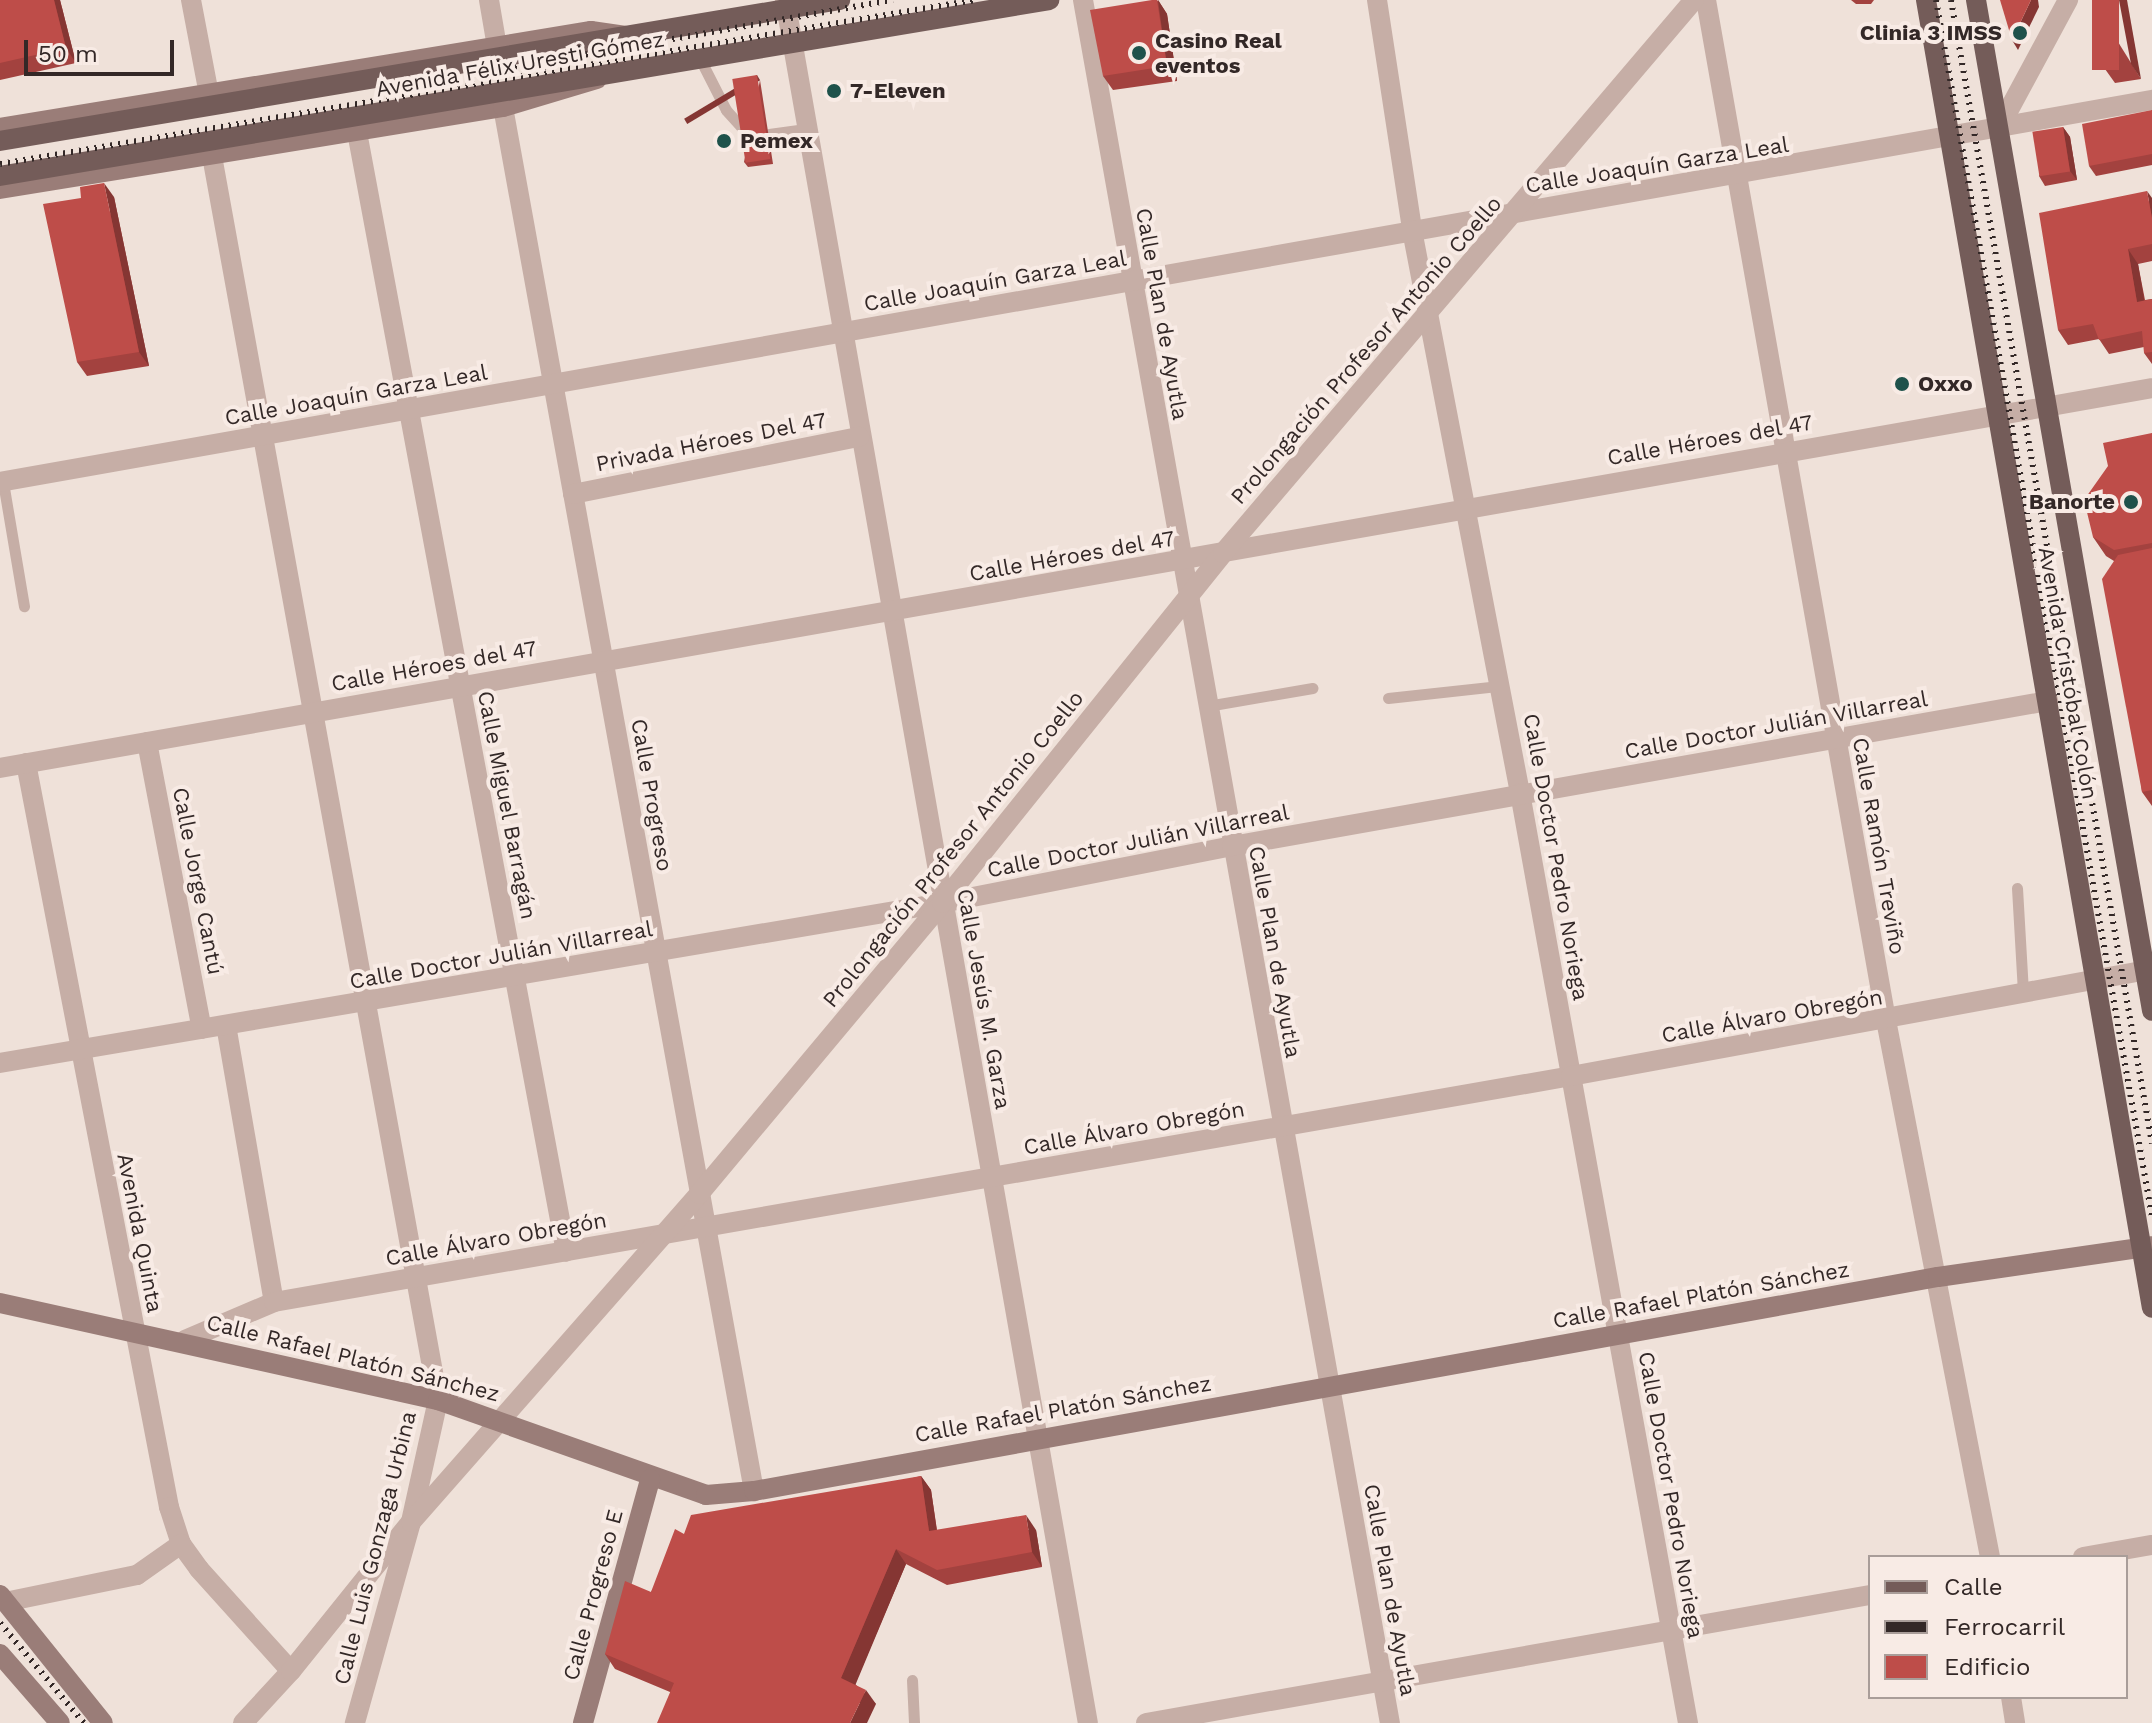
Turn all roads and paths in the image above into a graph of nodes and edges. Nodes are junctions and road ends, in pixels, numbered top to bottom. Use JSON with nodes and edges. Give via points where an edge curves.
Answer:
{"nodes":[{"id":1,"x":191,"y":0,"type":"edge"},
{"id":2,"x":489,"y":0,"type":"edge"},
{"id":3,"x":840,"y":0,"type":"edge"},
{"id":4,"x":1049,"y":0,"type":"edge"},
{"id":5,"x":1083,"y":0,"type":"edge"},
{"id":6,"x":1377,"y":0,"type":"edge"},
{"id":7,"x":1694,"y":0,"type":"edge"},
{"id":8,"x":1706,"y":0,"type":"edge"},
{"id":9,"x":1926,"y":0,"type":"edge"},
{"id":10,"x":1976,"y":0,"type":"edge"},
{"id":11,"x":2068,"y":0,"type":"edge"},
{"id":12,"x":786,"y":5,"type":"edge"},
{"id":13,"x":626,"y":36,"type":"junction"},
{"id":14,"x":793,"y":43,"type":"junction"},
{"id":15,"x":497,"y":47,"type":"junction"},
{"id":16,"x":699,"y":57,"type":"junction"},
{"id":17,"x":608,"y":73,"type":"junction"},
{"id":18,"x":209,"y":94,"type":"junction"},
{"id":19,"x":2152,"y":100,"type":"edge"},
{"id":20,"x":503,"y":107,"type":"junction"},
{"id":21,"x":0,"y":128,"type":"edge"},
{"id":22,"x":742,"y":128,"type":"edge"},
{"id":23,"x":804,"y":129,"type":"junction"},
{"id":24,"x":1998,"y":130,"type":"junction"},
{"id":25,"x":357,"y":132,"type":"junction"},
{"id":26,"x":769,"y":134,"type":"edge"},
{"id":27,"x":1951,"y":138,"type":"junction"},
{"id":28,"x":0,"y":141,"type":"edge"},
{"id":29,"x":212,"y":156,"type":"junction"},
{"id":30,"x":0,"y":176,"type":"edge"},
{"id":31,"x":1738,"y":177,"type":"junction"},
{"id":32,"x":0,"y":189,"type":"edge"},
{"id":33,"x":1516,"y":213,"type":"junction"},
{"id":34,"x":1412,"y":230,"type":"junction"},
{"id":35,"x":1132,"y":281,"type":"junction"},
{"id":36,"x":1428,"y":312,"type":"junction"},
{"id":37,"x":840,"y":332,"type":"junction"},
{"id":38,"x":553,"y":384,"type":"junction"},
{"id":39,"x":2152,"y":388,"type":"edge"},
{"id":40,"x":2046,"y":407,"type":"junction"},
{"id":41,"x":409,"y":409,"type":"junction"},
{"id":42,"x":1998,"y":414,"type":"junction"},
{"id":43,"x":263,"y":436,"type":"junction"},
{"id":44,"x":859,"y":437,"type":"junction"},
{"id":45,"x":1789,"y":451,"type":"junction"},
{"id":46,"x":1,"y":482,"type":"edge"},
{"id":47,"x":573,"y":494,"type":"junction"},
{"id":48,"x":1464,"y":507,"type":"junction"},
{"id":49,"x":1223,"y":553,"type":"junction"},
{"id":50,"x":1181,"y":562,"type":"junction"},
{"id":51,"x":1187,"y":598,"type":"junction"},
{"id":52,"x":24,"y":606,"type":"dead end"},
{"id":53,"x":890,"y":611,"type":"junction"},
{"id":54,"x":603,"y":660,"type":"junction"},
{"id":55,"x":461,"y":686,"type":"junction"},
{"id":56,"x":1499,"y":686,"type":"junction"},
{"id":57,"x":1312,"y":688,"type":"dead end"},
{"id":58,"x":1388,"y":698,"type":"dead end"},
{"id":59,"x":2048,"y":701,"type":"junction"},
{"id":60,"x":1207,"y":706,"type":"junction"},
{"id":61,"x":313,"y":712,"type":"junction"},
{"id":62,"x":1835,"y":740,"type":"junction"},
{"id":63,"x":147,"y":742,"type":"junction"},
{"id":64,"x":26,"y":763,"type":"junction"},
{"id":65,"x":0,"y":768,"type":"edge"},
{"id":66,"x":1520,"y":793,"type":"junction"},
{"id":67,"x":1232,"y":846,"type":"junction"},
{"id":68,"x":2017,"y":888,"type":"dead end"},
{"id":69,"x":942,"y":903,"type":"junction"},
{"id":70,"x":656,"y":952,"type":"junction"},
{"id":71,"x":2148,"y":970,"type":"edge"},
{"id":72,"x":514,"y":976,"type":"junction"},
{"id":73,"x":2097,"y":979,"type":"junction"},
{"id":74,"x":2023,"y":992,"type":"junction"},
{"id":75,"x":366,"y":1003,"type":"junction"},
{"id":76,"x":2152,"y":1011,"type":"edge"},
{"id":77,"x":1886,"y":1020,"type":"junction"},
{"id":78,"x":226,"y":1025,"type":"junction"},
{"id":79,"x":202,"y":1029,"type":"junction"},
{"id":80,"x":80,"y":1049,"type":"junction"},
{"id":81,"x":0,"y":1063,"type":"edge"},
{"id":82,"x":1571,"y":1076,"type":"junction"},
{"id":83,"x":1282,"y":1127,"type":"junction"},
{"id":84,"x":991,"y":1176,"type":"junction"},
{"id":85,"x":699,"y":1194,"type":"junction"},
{"id":86,"x":706,"y":1227,"type":"junction"},
{"id":87,"x":660,"y":1236,"type":"junction"},
{"id":88,"x":2147,"y":1246,"type":"edge"},
{"id":89,"x":566,"y":1252,"type":"junction"},
{"id":90,"x":1938,"y":1277,"type":"junction"},
{"id":91,"x":416,"y":1278,"type":"junction"},
{"id":92,"x":274,"y":1302,"type":"junction"},
{"id":93,"x":0,"y":1303,"type":"edge"},
{"id":94,"x":2152,"y":1308,"type":"edge"},
{"id":95,"x":135,"y":1329,"type":"junction"},
{"id":96,"x":1618,"y":1334,"type":"junction"},
{"id":97,"x":185,"y":1340,"type":"junction"},
{"id":98,"x":1329,"y":1385,"type":"junction"},
{"id":99,"x":438,"y":1400,"type":"junction"},
{"id":100,"x":504,"y":1421,"type":"junction"},
{"id":101,"x":1038,"y":1437,"type":"junction"},
{"id":102,"x":650,"y":1479,"type":"junction"},
{"id":103,"x":754,"y":1491,"type":"junction"},
{"id":104,"x":411,"y":1522,"type":"junction"},
{"id":105,"x":181,"y":1544,"type":"junction"},
{"id":106,"x":2152,"y":1545,"type":"edge"},
{"id":107,"x":1990,"y":1555,"type":"edge"},
{"id":108,"x":2094,"y":1555,"type":"edge"},
{"id":109,"x":1868,"y":1595,"type":"edge"},
{"id":110,"x":2,"y":1598,"type":"edge"},
{"id":111,"x":1671,"y":1630,"type":"junction"},
{"id":112,"x":0,"y":1654,"type":"edge"},
{"id":113,"x":291,"y":1671,"type":"junction"},
{"id":114,"x":912,"y":1680,"type":"dead end"},
{"id":115,"x":1382,"y":1681,"type":"junction"},
{"id":116,"x":2011,"y":1699,"type":"edge"},
{"id":117,"x":60,"y":1723,"type":"edge"},
{"id":118,"x":103,"y":1723,"type":"edge"},
{"id":119,"x":243,"y":1723,"type":"edge"},
{"id":120,"x":355,"y":1723,"type":"edge"},
{"id":121,"x":583,"y":1723,"type":"edge"},
{"id":122,"x":914,"y":1723,"type":"edge"},
{"id":123,"x":1088,"y":1723,"type":"edge"},
{"id":124,"x":1146,"y":1723,"type":"edge"},
{"id":125,"x":1390,"y":1723,"type":"edge"},
{"id":126,"x":1688,"y":1723,"type":"edge"},
{"id":127,"x":2015,"y":1723,"type":"edge"}],
"edges":[{"from":1,"to":18,"type":"street"},
{"from":2,"to":15,"type":"street"},
{"from":3,"to":12,"type":"main road","name":"Avenida Félix Uresti Gómez"},
{"from":4,"to":14,"type":"main road","name":"Avenida Félix Uresti Gómez"},
{"from":5,"to":35,"type":"street","name":"Calle Plan de Ayutla"},
{"from":6,"to":34,"type":"street","name":"Calle Doctor Pedro Noriega"},
{"from":7,"to":33,"type":"street","name":"Prolongación Profesor Antonio Coello"},
{"from":8,"to":31,"type":"street","name":"Calle Ramón Treviño"},
{"from":9,"to":27,"type":"main road","name":"Avenida Cristóbal Colón"},
{"from":10,"to":24,"type":"main road","name":"Avenida Cristóbal Colón"},
{"from":11,"to":24,"type":"street"},
{"from":12,"to":13,"type":"main road","name":"Avenida Félix Uresti Gómez"},
{"from":12,"to":14,"type":"street","name":"Calle Jesús M. Garza"},
{"from":13,"to":15,"type":"street","via":[[599,30]]},
{"from":13,"to":28,"type":"main road","name":"Avenida Félix Uresti Gómez"},
{"from":14,"to":16,"type":"main road","name":"Avenida Félix Uresti Gómez"},
{"from":14,"to":23,"type":"street","name":"Calle Jesús M. Garza"},
{"from":15,"to":18,"type":"street"},
{"from":16,"to":17,"type":"main road","name":"Avenida Félix Uresti Gómez"},
{"from":16,"to":22,"type":"lane","via":[[726,110]]},
{"from":17,"to":20,"type":"street","via":[[576,89]]},
{"from":17,"to":30,"type":"main road","name":"Avenida Félix Uresti Gómez"},
{"from":18,"to":21,"type":"street"},
{"from":19,"to":24,"type":"street","name":"Calle Joaquín Garza Leal"},
{"from":20,"to":25,"type":"street"},
{"from":20,"to":38,"type":"street","name":"Calle Progreso"},
{"from":23,"to":26,"type":"lane"},
{"from":23,"to":37,"type":"street","name":"Calle Jesús M. Garza"},
{"from":24,"to":27,"type":"street","name":"Calle Joaquín Garza Leal"},
{"from":24,"to":40,"type":"main road","name":"Avenida Cristóbal Colón"},
{"from":25,"to":29,"type":"street"},
{"from":25,"to":41,"type":"street","name":"Calle Miguel Barragán"},
{"from":27,"to":31,"type":"street","name":"Calle Joaquín Garza Leal"},
{"from":27,"to":42,"type":"main road","name":"Avenida Cristóbal Colón"},
{"from":29,"to":32,"type":"street"},
{"from":29,"to":43,"type":"street","name":"Calle Luis Gonzaga Urbina"},
{"from":31,"to":33,"type":"street","name":"Calle Joaquín Garza Leal"},
{"from":31,"to":45,"type":"street","name":"Calle Ramón Treviño"},
{"from":33,"to":34,"type":"street","name":"Calle Joaquín Garza Leal"},
{"from":33,"to":36,"type":"street","name":"Prolongación Profesor Antonio Coello"},
{"from":34,"to":35,"type":"street","name":"Calle Joaquín Garza Leal"},
{"from":34,"to":36,"type":"street","name":"Calle Doctor Pedro Noriega"},
{"from":35,"to":37,"type":"street","name":"Calle Joaquín Garza Leal"},
{"from":35,"to":50,"type":"street","name":"Calle Plan de Ayutla"},
{"from":36,"to":48,"type":"street","name":"Calle Doctor Pedro Noriega"},
{"from":36,"to":49,"type":"street","name":"Prolongación Profesor Antonio Coello"},
{"from":37,"to":38,"type":"street","name":"Calle Joaquín Garza Leal"},
{"from":37,"to":44,"type":"street","name":"Calle Jesús M. Garza"},
{"from":38,"to":41,"type":"street","name":"Calle Joaquín Garza Leal"},
{"from":38,"to":47,"type":"street","name":"Calle Progreso"},
{"from":39,"to":40,"type":"street","name":"Calle Héroes del 47"},
{"from":40,"to":42,"type":"street","name":"Calle Héroes del 47"},
{"from":40,"to":71,"type":"main road","name":"Avenida Cristóbal Colón"},
{"from":41,"to":43,"type":"street","name":"Calle Joaquín Garza Leal"},
{"from":41,"to":55,"type":"street","name":"Calle Miguel Barragán"},
{"from":42,"to":45,"type":"street","name":"Calle Héroes del 47"},
{"from":42,"to":59,"type":"main road","name":"Avenida Cristóbal Colón"},
{"from":43,"to":46,"type":"street","name":"Calle Joaquín Garza Leal"},
{"from":43,"to":61,"type":"street","name":"Calle Luis Gonzaga Urbina"},
{"from":44,"to":47,"type":"street","name":"Privada Héroes Del 47"},
{"from":44,"to":53,"type":"street","name":"Calle Jesús M. Garza"},
{"from":45,"to":48,"type":"street","name":"Calle Héroes del 47"},
{"from":45,"to":62,"type":"street","name":"Calle Ramón Treviño"},
{"from":46,"to":52,"type":"lane"},
{"from":47,"to":54,"type":"street","name":"Calle Progreso"},
{"from":48,"to":49,"type":"street","name":"Calle Héroes del 47"},
{"from":48,"to":56,"type":"street","name":"Calle Doctor Pedro Noriega"},
{"from":49,"to":50,"type":"street","name":"Calle Héroes del 47"},
{"from":49,"to":51,"type":"street","name":"Prolongación Profesor Antonio Coello"},
{"from":50,"to":51,"type":"street","name":"Calle Plan de Ayutla"},
{"from":50,"to":53,"type":"street","name":"Calle Héroes del 47"},
{"from":51,"to":60,"type":"street","name":"Calle Plan de Ayutla"},
{"from":51,"to":69,"type":"street","name":"Prolongación Profesor Antonio Coello"},
{"from":53,"to":54,"type":"street","name":"Calle Héroes del 47"},
{"from":53,"to":69,"type":"street","name":"Calle Jesús M. Garza"},
{"from":54,"to":55,"type":"street","name":"Calle Héroes del 47"},
{"from":54,"to":70,"type":"street","name":"Calle Progreso"},
{"from":55,"to":61,"type":"street","name":"Calle Héroes del 47"},
{"from":55,"to":72,"type":"street","name":"Calle Miguel Barragán"},
{"from":56,"to":58,"type":"lane"},
{"from":56,"to":66,"type":"street","name":"Calle Doctor Pedro Noriega"},
{"from":57,"to":60,"type":"lane"},
{"from":59,"to":62,"type":"street","name":"Calle Doctor Julián Villarreal"},
{"from":59,"to":73,"type":"main road","name":"Avenida Cristóbal Colón"},
{"from":60,"to":67,"type":"street","name":"Calle Plan de Ayutla"},
{"from":61,"to":63,"type":"street","name":"Calle Héroes del 47"},
{"from":61,"to":75,"type":"street","name":"Calle Luis Gonzaga Urbina"},
{"from":62,"to":66,"type":"street","name":"Calle Doctor Julián Villarreal"},
{"from":62,"to":77,"type":"street","name":"Calle Ramón Treviño"},
{"from":63,"to":64,"type":"street","name":"Calle Héroes del 47"},
{"from":63,"to":79,"type":"street","name":"Calle Jorge Cantú"},
{"from":64,"to":65,"type":"street","name":"Calle Héroes del 47"},
{"from":64,"to":80,"type":"street","name":"Avenida Quinta"},
{"from":66,"to":67,"type":"street","name":"Calle Doctor Julián Villarreal"},
{"from":66,"to":82,"type":"street","name":"Calle Doctor Pedro Noriega"},
{"from":67,"to":69,"type":"street","name":"Calle Doctor Julián Villarreal"},
{"from":67,"to":83,"type":"street","name":"Calle Plan de Ayutla"},
{"from":68,"to":74,"type":"lane"},
{"from":69,"to":70,"type":"street","name":"Calle Doctor Julián Villarreal"},
{"from":69,"to":84,"type":"street","name":"Calle Jesús M. Garza"},
{"from":69,"to":85,"type":"street","name":"Prolongación Profesor Antonio Coello"},
{"from":70,"to":72,"type":"street","name":"Calle Doctor Julián Villarreal"},
{"from":70,"to":85,"type":"street","name":"Calle Progreso"},
{"from":71,"to":73,"type":"street","name":"Calle Álvaro Obregón"},
{"from":71,"to":76,"type":"main road","name":"Avenida Cristóbal Colón"},
{"from":72,"to":75,"type":"street","name":"Calle Doctor Julián Villarreal"},
{"from":72,"to":89,"type":"street","name":"Calle Miguel Barragán"},
{"from":73,"to":74,"type":"street","name":"Calle Álvaro Obregón"},
{"from":73,"to":88,"type":"main road","name":"Avenida Cristóbal Colón"},
{"from":74,"to":77,"type":"street","name":"Calle Álvaro Obregón"},
{"from":75,"to":78,"type":"street","name":"Calle Doctor Julián Villarreal"},
{"from":75,"to":91,"type":"street","name":"Calle Luis Gonzaga Urbina"},
{"from":77,"to":82,"type":"street","name":"Calle Álvaro Obregón"},
{"from":77,"to":90,"type":"street","name":"Calle Ramón Treviño"},
{"from":78,"to":79,"type":"street","name":"Calle Doctor Julián Villarreal"},
{"from":78,"to":92,"type":"street"},
{"from":79,"to":80,"type":"street","name":"Calle Doctor Julián Villarreal"},
{"from":80,"to":81,"type":"street","name":"Calle Doctor Julián Villarreal"},
{"from":80,"to":95,"type":"street","name":"Avenida Quinta"},
{"from":82,"to":83,"type":"street","name":"Calle Álvaro Obregón"},
{"from":82,"to":96,"type":"street","name":"Calle Doctor Pedro Noriega"},
{"from":83,"to":84,"type":"street","name":"Calle Álvaro Obregón"},
{"from":83,"to":98,"type":"street","name":"Calle Plan de Ayutla"},
{"from":84,"to":86,"type":"street","name":"Calle Álvaro Obregón"},
{"from":84,"to":101,"type":"street","name":"Calle Jesús M. Garza"},
{"from":85,"to":86,"type":"street","name":"Calle Progreso"},
{"from":85,"to":87,"type":"street","name":"Prolongación Profesor Antonio Coello"},
{"from":86,"to":87,"type":"street","name":"Calle Álvaro Obregón"},
{"from":86,"to":103,"type":"street","name":"Calle Progreso"},
{"from":87,"to":89,"type":"street","name":"Calle Álvaro Obregón"},
{"from":87,"to":100,"type":"street","name":"Prolongación Profesor Antonio Coello"},
{"from":88,"to":90,"type":"street","name":"Calle Rafael Platón Sánchez"},
{"from":88,"to":94,"type":"main road","name":"Avenida Cristóbal Colón"},
{"from":89,"to":91,"type":"street","name":"Calle Álvaro Obregón"},
{"from":90,"to":96,"type":"street","name":"Calle Rafael Platón Sánchez"},
{"from":90,"to":107,"type":"street","name":"Calle Ramón Treviño"},
{"from":91,"to":92,"type":"street","name":"Calle Álvaro Obregón"},
{"from":91,"to":99,"type":"street","name":"Calle Luis Gonzaga Urbina"},
{"from":92,"to":97,"type":"street","name":"Calle Álvaro Obregón"},
{"from":93,"to":95,"type":"street","name":"Calle Rafael Platón Sánchez"},
{"from":95,"to":97,"type":"street","name":"Calle Rafael Platón Sánchez"},
{"from":95,"to":105,"type":"street","name":"Avenida Quinta"},
{"from":96,"to":98,"type":"street","name":"Calle Rafael Platón Sánchez"},
{"from":96,"to":111,"type":"street","name":"Calle Doctor Pedro Noriega"},
{"from":97,"to":99,"type":"street","name":"Calle Rafael Platón Sánchez"},
{"from":98,"to":101,"type":"street","name":"Calle Rafael Platón Sánchez"},
{"from":98,"to":115,"type":"street","name":"Calle Plan de Ayutla"},
{"from":99,"to":100,"type":"street","name":"Calle Rafael Platón Sánchez"},
{"from":99,"to":104,"type":"street","name":"Calle Luis Gonzaga Urbina"},
{"from":100,"to":102,"type":"street","name":"Calle Rafael Platón Sánchez"},
{"from":100,"to":104,"type":"street","name":"Prolongación Profesor Antonio Coello"},
{"from":101,"to":103,"type":"street","name":"Calle Rafael Platón Sánchez"},
{"from":101,"to":123,"type":"street","name":"Calle Jesús M. Garza"},
{"from":102,"to":103,"type":"street","name":"Calle Rafael Platón Sánchez","via":[[706,1495]]},
{"from":102,"to":121,"type":"street","name":"Calle Progreso E"},
{"from":104,"to":113,"type":"street","name":"Prolongación Profesor Antonio Coello"},
{"from":104,"to":120,"type":"street","name":"Calle Luis Gonzaga Urbina"},
{"from":105,"to":110,"type":"street","via":[[137,1575]]},
{"from":105,"to":113,"type":"street","name":"Avenida Quinta"},
{"from":106,"to":108,"type":"street"},
{"from":109,"to":111,"type":"street"},
{"from":110,"to":118,"type":"street"},
{"from":111,"to":115,"type":"street"},
{"from":111,"to":126,"type":"street","name":"Calle Doctor Pedro Noriega"},
{"from":112,"to":117,"type":"street"},
{"from":113,"to":119,"type":"street","name":"Prolongación Profesor Antonio Coello"},
{"from":114,"to":122,"type":"lane"},
{"from":115,"to":124,"type":"street"},
{"from":115,"to":125,"type":"street","name":"Calle Plan de Ayutla"},
{"from":116,"to":127,"type":"street"}]}
